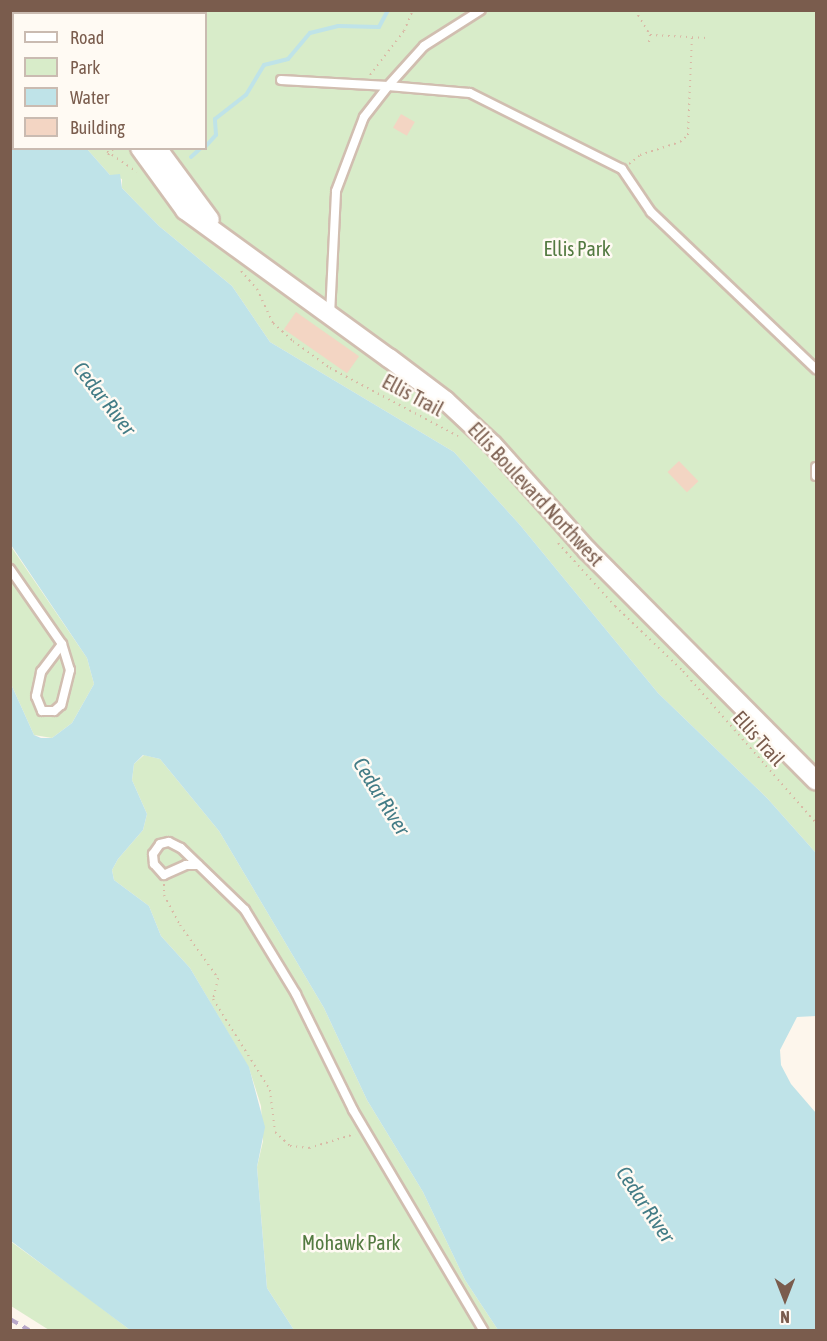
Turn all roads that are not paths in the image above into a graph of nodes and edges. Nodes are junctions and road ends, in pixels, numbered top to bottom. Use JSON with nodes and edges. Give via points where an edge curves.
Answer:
{"nodes":[{"id":1,"x":481,"y":10,"type":"edge"},
{"id":2,"x":281,"y":80,"type":"dead end"},
{"id":3,"x":388,"y":86,"type":"junction"},
{"id":4,"x":141,"y":150,"type":"edge"},
{"id":5,"x":158,"y":150,"type":"edge"},
{"id":6,"x":226,"y":241,"type":"junction"},
{"id":7,"x":330,"y":317,"type":"junction"},
{"id":8,"x":816,"y":369,"type":"edge"},
{"id":9,"x":816,"y":467,"type":"edge"},
{"id":10,"x":816,"y":476,"type":"edge"},
{"id":11,"x":10,"y":569,"type":"edge"},
{"id":12,"x":62,"y":644,"type":"junction"},
{"id":13,"x":812,"y":771,"type":"edge"},
{"id":14,"x":198,"y":866,"type":"junction"},
{"id":15,"x":483,"y":1330,"type":"edge"}],
"edges":[{"from":1,"to":3,"type":"lane","via":[[424,46]]},
{"from":2,"to":3,"type":"lane"},
{"from":3,"to":7,"type":"lane","via":[[356,133],[336,190]]},
{"from":3,"to":8,"type":"lane","via":[[470,93],[622,170],[651,212]]},
{"from":4,"to":6,"type":"street","name":"Ellis Boulevard Northwest","via":[[185,210]]},
{"from":5,"to":6,"type":"street","name":"Ellis Boulevard Northwest"},
{"from":6,"to":7,"type":"street","name":"Ellis Boulevard Northwest"},
{"from":7,"to":13,"type":"street","name":"Ellis Boulevard Northwest","via":[[447,401],[493,445],[587,550]]},
{"from":9,"to":10,"type":"lane"},
{"from":11,"to":12,"type":"lane"},
{"from":12,"to":12,"type":"lane","via":[[70,670],[68,687],[61,705],[54,711],[42,711],[36,696],[42,672]]},
{"from":14,"to":14,"type":"lane","via":[[181,848],[169,842],[160,844],[153,854],[154,864],[164,875],[186,865]]},
{"from":14,"to":15,"type":"lane","via":[[244,910],[273,954],[366,1131]]}]}
